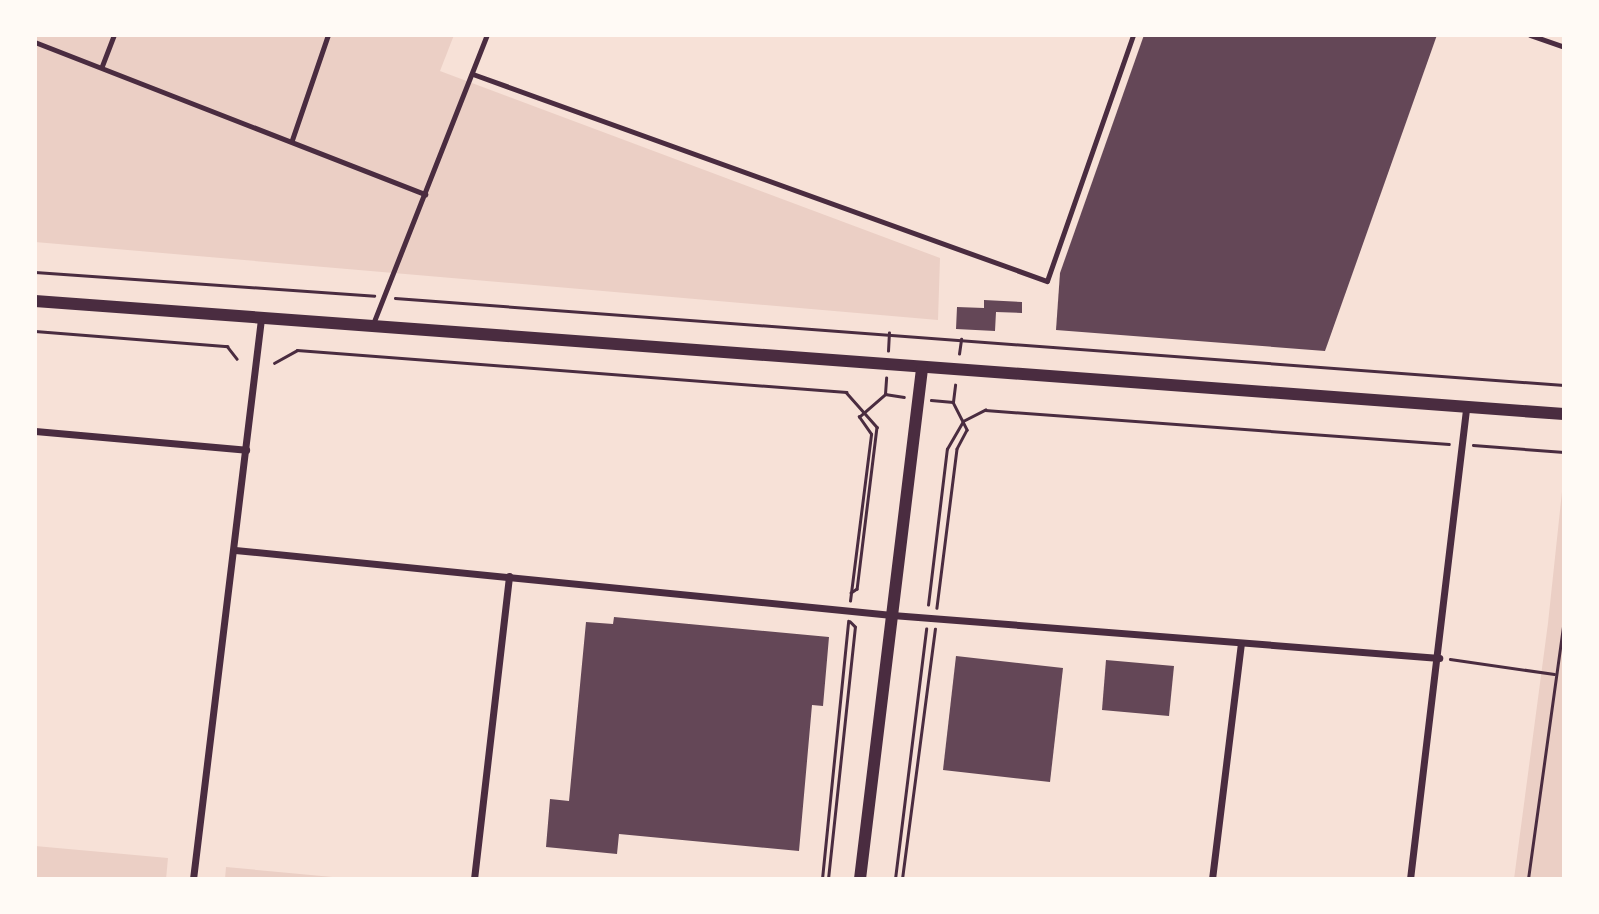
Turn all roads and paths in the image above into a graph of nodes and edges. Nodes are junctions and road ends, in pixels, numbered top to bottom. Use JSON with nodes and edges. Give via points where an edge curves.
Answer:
{"nodes":[{"id":1,"x":114,"y":35,"type":"edge"},
{"id":2,"x":328,"y":35,"type":"edge"},
{"id":3,"x":487,"y":35,"type":"edge"},
{"id":4,"x":1133,"y":35,"type":"edge"},
{"id":5,"x":1530,"y":35,"type":"edge"},
{"id":6,"x":35,"y":42,"type":"edge"},
{"id":7,"x":1564,"y":47,"type":"edge"},
{"id":8,"x":102,"y":66,"type":"junction"},
{"id":9,"x":472,"y":74,"type":"junction"},
{"id":10,"x":292,"y":140,"type":"junction"},
{"id":11,"x":425,"y":194,"type":"junction"},
{"id":12,"x":35,"y":272,"type":"edge"},
{"id":13,"x":384,"y":297,"type":"junction"},
{"id":14,"x":35,"y":301,"type":"edge"},
{"id":15,"x":261,"y":319,"type":"junction"},
{"id":16,"x":373,"y":327,"type":"junction"},
{"id":17,"x":35,"y":331,"type":"edge"},
{"id":18,"x":237,"y":359,"type":"dead end"},
{"id":19,"x":274,"y":363,"type":"dead end"},
{"id":20,"x":922,"y":369,"type":"junction"},
{"id":21,"x":1564,"y":386,"type":"edge"},
{"id":22,"x":1466,"y":408,"type":"junction"},
{"id":23,"x":866,"y":411,"type":"junction"},
{"id":24,"x":1564,"y":414,"type":"edge"},
{"id":25,"x":962,"y":421,"type":"junction"},
{"id":26,"x":35,"y":431,"type":"edge"},
{"id":27,"x":1462,"y":444,"type":"junction"},
{"id":28,"x":246,"y":450,"type":"junction"},
{"id":29,"x":1564,"y":452,"type":"edge"},
{"id":30,"x":235,"y":550,"type":"junction"},
{"id":31,"x":509,"y":576,"type":"junction"},
{"id":32,"x":892,"y":615,"type":"junction"},
{"id":33,"x":927,"y":617,"type":"junction"},
{"id":34,"x":936,"y":618,"type":"junction"},
{"id":35,"x":1564,"y":618,"type":"edge"},
{"id":36,"x":1241,"y":644,"type":"junction"},
{"id":37,"x":1439,"y":657,"type":"junction"},
{"id":38,"x":1555,"y":674,"type":"junction"},
{"id":39,"x":193,"y":879,"type":"edge"},
{"id":40,"x":474,"y":879,"type":"edge"},
{"id":41,"x":822,"y":879,"type":"edge"},
{"id":42,"x":828,"y":879,"type":"edge"},
{"id":43,"x":860,"y":879,"type":"edge"},
{"id":44,"x":895,"y":879,"type":"edge"},
{"id":45,"x":902,"y":879,"type":"edge"},
{"id":46,"x":1212,"y":879,"type":"edge"},
{"id":47,"x":1410,"y":879,"type":"edge"},
{"id":48,"x":1528,"y":879,"type":"edge"}],
"edges":[{"from":1,"to":8,"type":"lane"},
{"from":2,"to":10,"type":"lane"},
{"from":3,"to":9,"type":"lane"},
{"from":4,"to":9,"type":"lane","via":[[1047,281]]},
{"from":5,"to":7,"type":"lane"},
{"from":6,"to":8,"type":"lane"},
{"from":8,"to":10,"type":"lane"},
{"from":9,"to":11,"type":"lane"},
{"from":10,"to":11,"type":"lane"},
{"from":11,"to":13,"type":"lane"},
{"from":12,"to":13,"type":"path"},
{"from":13,"to":16,"type":"lane"},
{"from":13,"to":21,"type":"path"},
{"from":14,"to":15,"type":"main road"},
{"from":15,"to":16,"type":"main road"},
{"from":15,"to":28,"type":"street"},
{"from":16,"to":20,"type":"main road"},
{"from":17,"to":18,"type":"path","via":[[227,346]]},
{"from":19,"to":23,"type":"path","via":[[297,350],[846,392]]},
{"from":20,"to":22,"type":"main road"},
{"from":20,"to":32,"type":"main road"},
{"from":22,"to":24,"type":"main road"},
{"from":22,"to":27,"type":"street"},
{"from":23,"to":23,"type":"path","via":[[859,417],[871,434],[851,593],[857,589],[877,428]]},
{"from":25,"to":27,"type":"path","via":[[985,410]]},
{"from":25,"to":33,"type":"path","via":[[947,449]]},
{"from":25,"to":34,"type":"path","via":[[967,430],[957,449]]},
{"from":26,"to":28,"type":"street"},
{"from":27,"to":29,"type":"path"},
{"from":27,"to":37,"type":"street"},
{"from":28,"to":30,"type":"street"},
{"from":30,"to":31,"type":"street"},
{"from":30,"to":39,"type":"street"},
{"from":31,"to":32,"type":"street"},
{"from":31,"to":40,"type":"street"},
{"from":32,"to":33,"type":"street"},
{"from":32,"to":43,"type":"main road"},
{"from":33,"to":34,"type":"street"},
{"from":33,"to":44,"type":"path"},
{"from":34,"to":36,"type":"street"},
{"from":34,"to":45,"type":"path"},
{"from":35,"to":38,"type":"path"},
{"from":36,"to":37,"type":"street"},
{"from":36,"to":46,"type":"street"},
{"from":37,"to":38,"type":"path"},
{"from":37,"to":47,"type":"street"},
{"from":38,"to":48,"type":"path"},
{"from":41,"to":42,"type":"path","via":[[848,620],[855,627]]}]}
